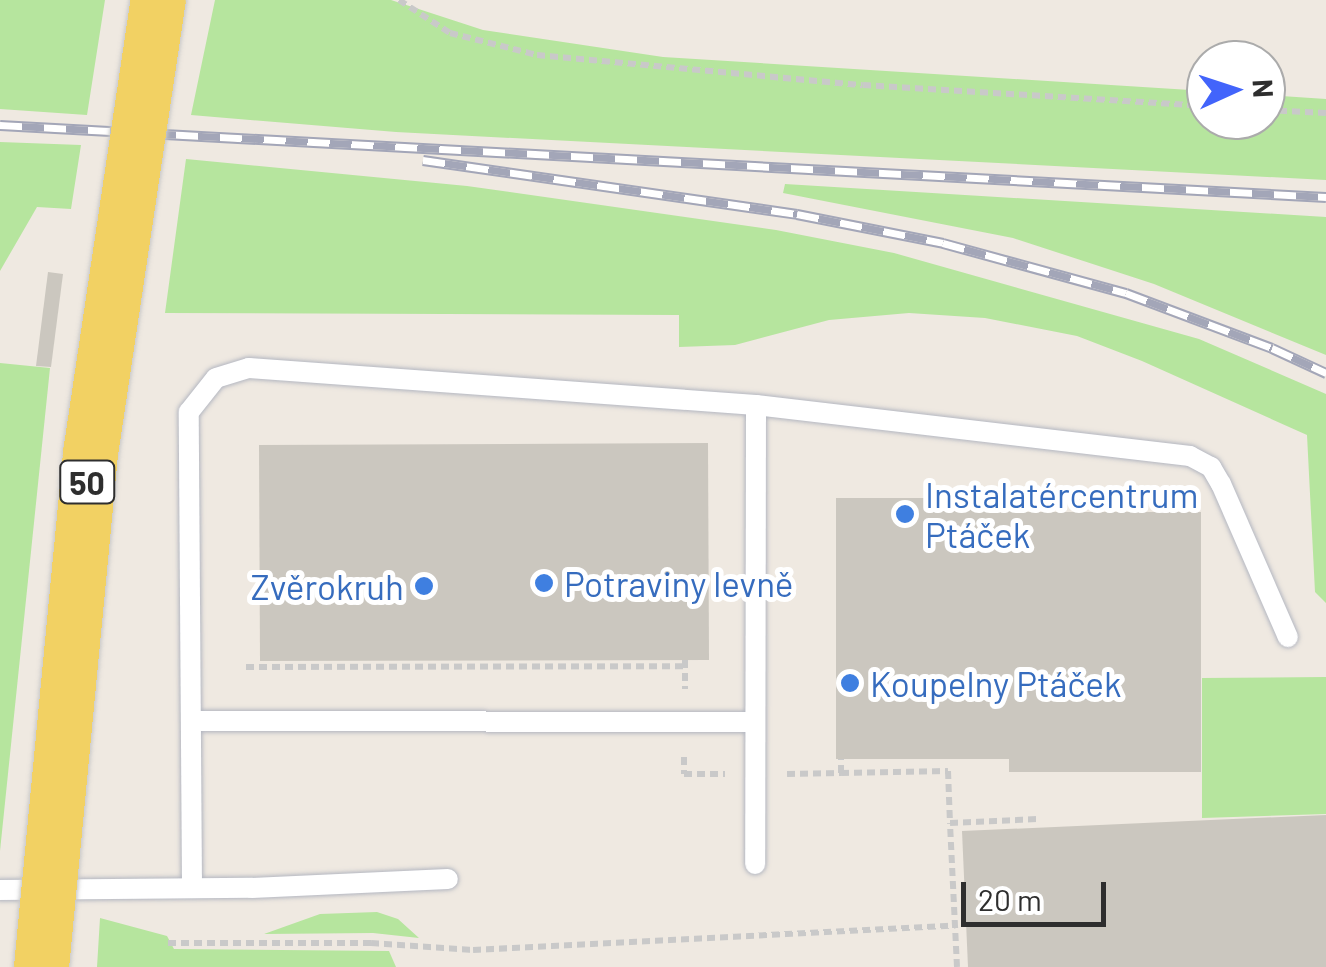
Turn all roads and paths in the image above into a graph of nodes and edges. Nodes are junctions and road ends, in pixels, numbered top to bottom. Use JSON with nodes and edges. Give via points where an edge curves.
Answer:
{"nodes":[{"id":1,"x":158,"y":0,"type":"edge"},
{"id":2,"x":399,"y":0,"type":"edge"},
{"id":3,"x":1186,"y":105,"type":"edge"},
{"id":4,"x":1286,"y":111,"type":"edge"},
{"id":5,"x":1326,"y":113,"type":"edge"},
{"id":6,"x":756,"y":405,"type":"junction"},
{"id":7,"x":1288,"y":636,"type":"dead end"},
{"id":8,"x":685,"y":666,"type":"dead end"},
{"id":9,"x":246,"y":667,"type":"dead end"},
{"id":10,"x":191,"y":722,"type":"junction"},
{"id":11,"x":754,"y":722,"type":"junction"},
{"id":12,"x":841,"y":773,"type":"dead end"},
{"id":13,"x":1038,"y":819,"type":"dead end"},
{"id":14,"x":950,"y":823,"type":"junction"},
{"id":15,"x":755,"y":864,"type":"dead end"},
{"id":16,"x":448,"y":879,"type":"dead end"},
{"id":17,"x":192,"y":887,"type":"junction"},
{"id":18,"x":0,"y":890,"type":"edge"},
{"id":19,"x":955,"y":926,"type":"junction"},
{"id":20,"x":168,"y":943,"type":"dead end"},
{"id":21,"x":42,"y":967,"type":"edge"},
{"id":22,"x":956,"y":967,"type":"edge"}],
"edges":[{"from":1,"to":21,"type":"main road","number":"50","bridge":true,"via":[[90,453]]},
{"from":2,"to":3,"type":"path","via":[[450,33],[538,56]]},
{"from":4,"to":5,"type":"path"},
{"from":6,"to":7,"type":"lane","via":[[1190,456],[1210,467],[1221,484]]},
{"from":6,"to":10,"type":"lane","via":[[249,368],[216,378],[189,412]]},
{"from":6,"to":11,"type":"lane"},
{"from":8,"to":9,"type":"path"},
{"from":10,"to":11,"type":"lane"},
{"from":10,"to":17,"type":"lane"},
{"from":11,"to":15,"type":"lane"},
{"from":12,"to":14,"type":"path","via":[[948,771]]},
{"from":13,"to":14,"type":"path"},
{"from":14,"to":19,"type":"path"},
{"from":16,"to":17,"type":"lane"},
{"from":17,"to":18,"type":"lane"},
{"from":19,"to":20,"type":"path","via":[[473,950]]},
{"from":19,"to":22,"type":"path"}]}
